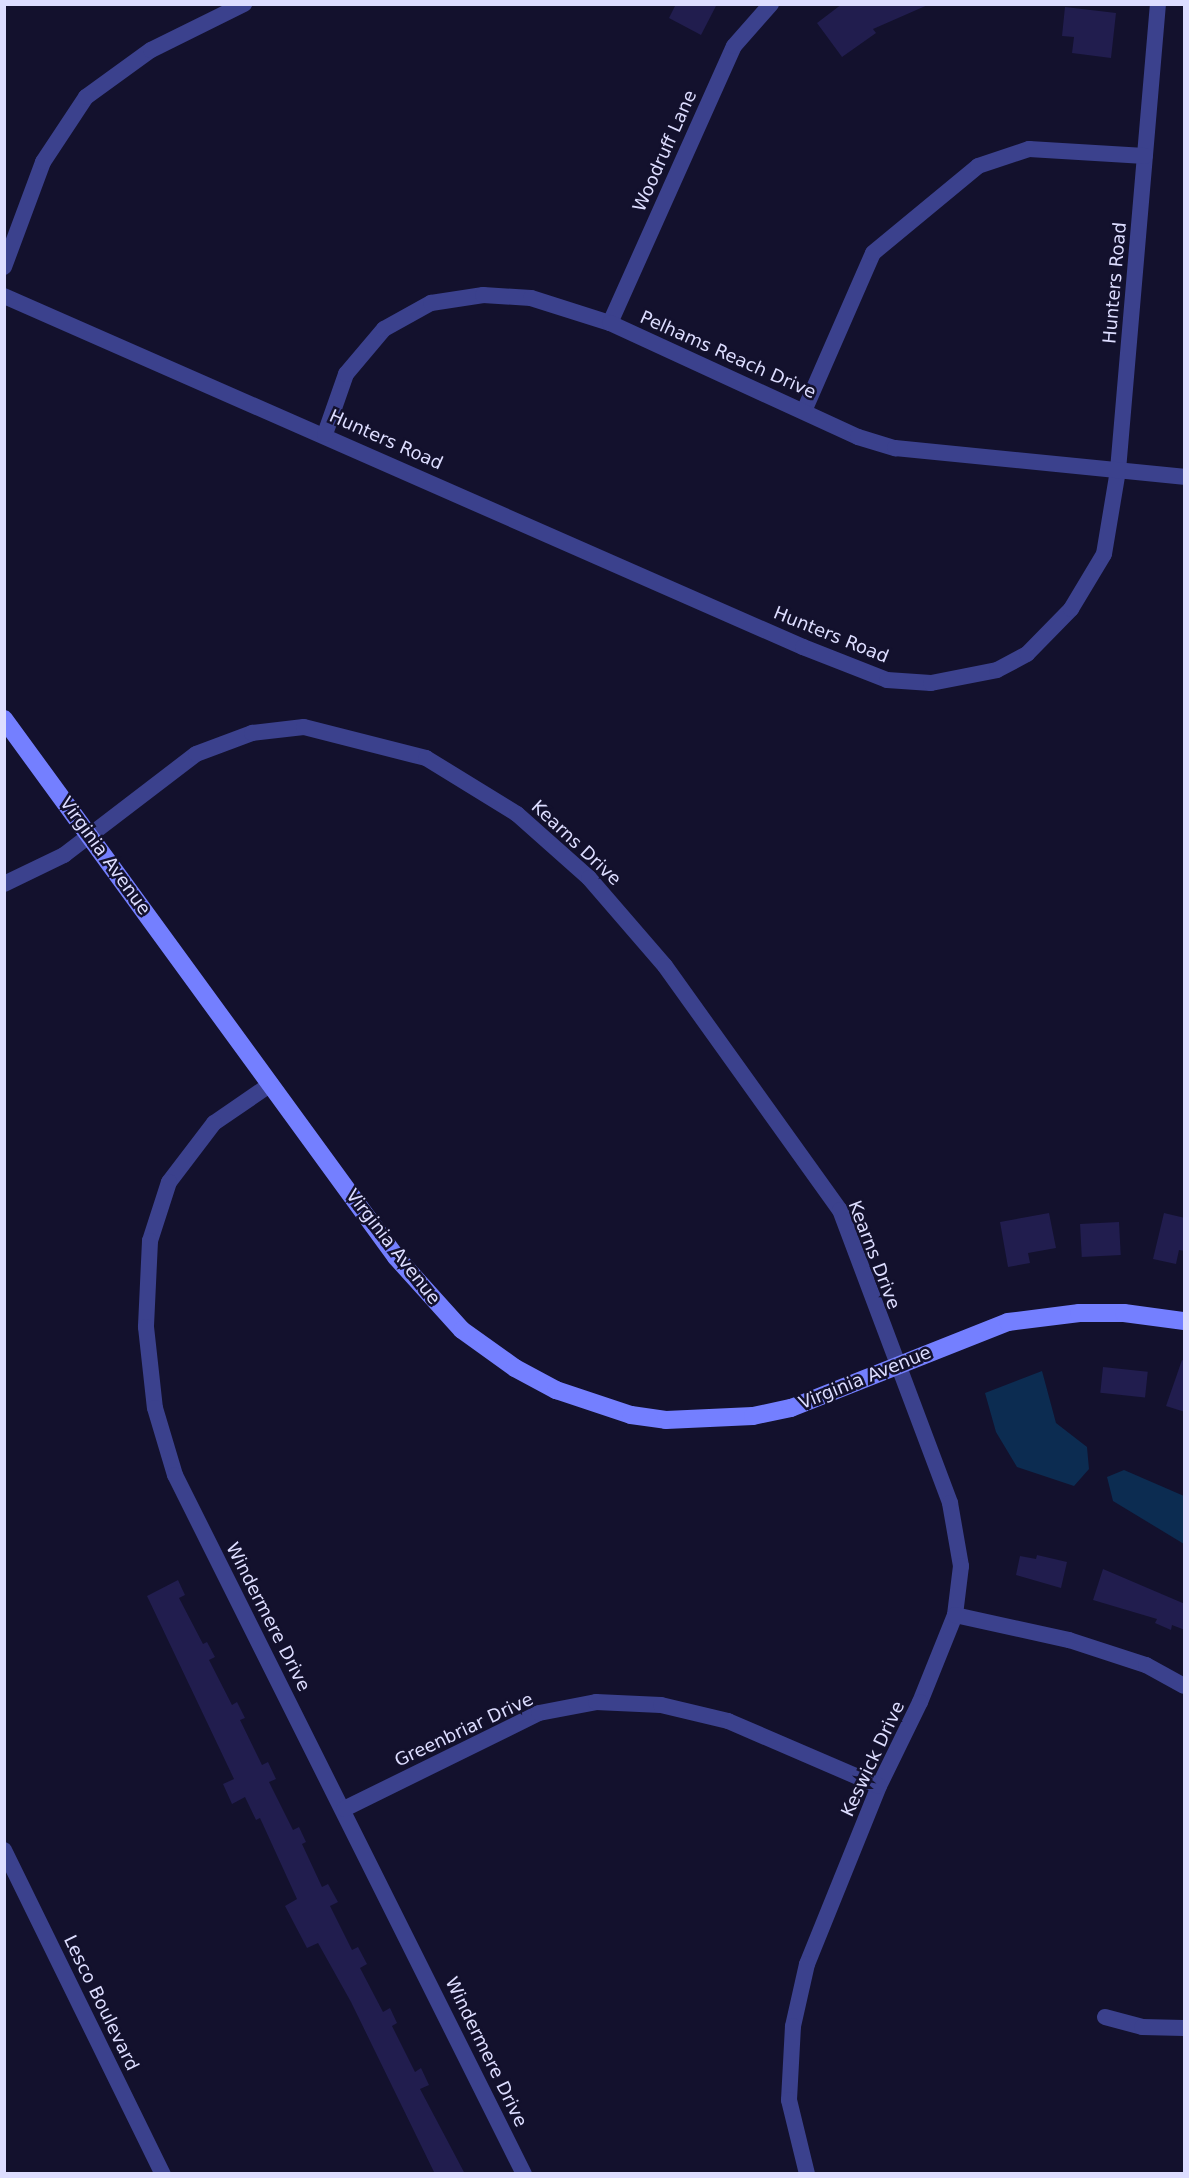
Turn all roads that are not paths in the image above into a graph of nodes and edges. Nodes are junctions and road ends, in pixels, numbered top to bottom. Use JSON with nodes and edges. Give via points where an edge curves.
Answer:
{"nodes":[{"id":1,"x":244,"y":4,"type":"edge"},
{"id":2,"x":771,"y":4,"type":"edge"},
{"id":3,"x":1158,"y":4,"type":"edge"},
{"id":4,"x":1145,"y":156,"type":"junction"},
{"id":5,"x":4,"y":267,"type":"edge"},
{"id":6,"x":4,"y":296,"type":"edge"},
{"id":7,"x":610,"y":323,"type":"junction"},
{"id":8,"x":804,"y":411,"type":"junction"},
{"id":9,"x":325,"y":434,"type":"junction"},
{"id":10,"x":1118,"y":470,"type":"junction"},
{"id":11,"x":1185,"y":477,"type":"edge"},
{"id":12,"x":4,"y":719,"type":"edge"},
{"id":13,"x":90,"y":836,"type":"junction"},
{"id":14,"x":4,"y":884,"type":"edge"},
{"id":15,"x":271,"y":1084,"type":"junction"},
{"id":16,"x":1185,"y":1321,"type":"edge"},
{"id":17,"x":895,"y":1364,"type":"junction"},
{"id":18,"x":955,"y":1615,"type":"junction"},
{"id":19,"x":1185,"y":1686,"type":"edge"},
{"id":20,"x":879,"y":1786,"type":"junction"},
{"id":21,"x":344,"y":1809,"type":"junction"},
{"id":22,"x":4,"y":1850,"type":"edge"},
{"id":23,"x":1105,"y":2017,"type":"dead end"},
{"id":24,"x":1185,"y":2028,"type":"edge"},
{"id":25,"x":163,"y":2174,"type":"edge"},
{"id":26,"x":524,"y":2174,"type":"edge"},
{"id":27,"x":807,"y":2174,"type":"edge"}],
"edges":[{"from":1,"to":5,"type":"street","via":[[151,50],[86,97],[43,162]]},
{"from":2,"to":7,"type":"street","name":"Woodruff Lane","via":[[734,46]]},
{"from":3,"to":4,"type":"street","name":"Hunters Road"},
{"from":4,"to":8,"type":"street","via":[[1029,149],[978,165],[873,253]]},
{"from":4,"to":10,"type":"street","name":"Hunters Road"},
{"from":6,"to":9,"type":"street","name":"Hunters Road"},
{"from":7,"to":8,"type":"street","name":"Pelhams Reach Drive"},
{"from":7,"to":9,"type":"street","name":"Pelhams Reach Drive","via":[[531,298],[483,295],[431,303],[384,329],[346,374]]},
{"from":8,"to":10,"type":"street","name":"Pelhams Reach Drive","via":[[858,437],[895,448]]},
{"from":9,"to":10,"type":"street","name":"Hunters Road","via":[[803,647],[887,680],[931,683],[998,670],[1027,654],[1071,609],[1104,554]]},
{"from":10,"to":11,"type":"street","name":"Pelhams Reach Drive"},
{"from":12,"to":13,"type":"street","name":"Virginia Avenue"},
{"from":13,"to":14,"type":"street","name":"Kearns Drive","via":[[64,855]]},
{"from":13,"to":15,"type":"street","name":"Virginia Avenue"},
{"from":13,"to":17,"type":"street","name":"Kearns Drive","via":[[196,754],[252,733],[304,727],[426,758],[517,814],[590,878],[665,966],[840,1210]]},
{"from":15,"to":17,"type":"street","name":"Virginia Avenue","via":[[396,1257],[438,1307],[462,1330],[515,1368],[556,1390],[631,1415],[715,1419],[791,1408]]},
{"from":15,"to":21,"type":"street","name":"Windermere Drive","via":[[214,1123],[170,1182],[150,1241],[146,1327],[155,1408],[176,1475]]},
{"from":16,"to":17,"type":"street","name":"Virginia Avenue","via":[[1124,1313],[1035,1317],[1008,1322]]},
{"from":17,"to":18,"type":"street","name":"Keswick Drive","via":[[950,1503],[961,1566]]},
{"from":18,"to":19,"type":"street","via":[[1069,1640],[1146,1665]]},
{"from":18,"to":20,"type":"street","name":"Keswick Drive","via":[[920,1702]]},
{"from":20,"to":21,"type":"street","name":"Greenbriar Drive","via":[[728,1721],[661,1704],[596,1702],[539,1713]]},
{"from":20,"to":27,"type":"street","name":"Keswick Drive","via":[[807,1964],[793,2026],[789,2100]]},
{"from":21,"to":26,"type":"street","name":"Windermere Drive"},
{"from":22,"to":25,"type":"street","name":"Lesco Boulevard"},
{"from":23,"to":24,"type":"street","via":[[1142,2027]]}]}
